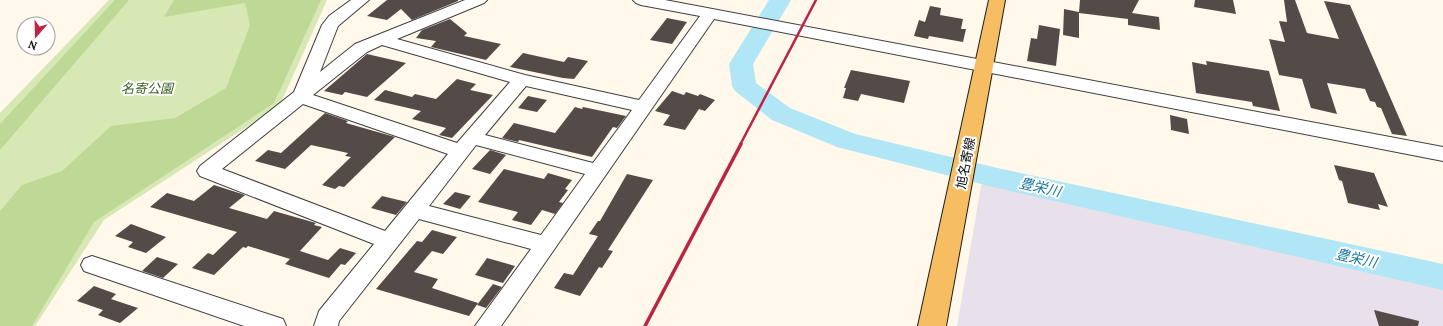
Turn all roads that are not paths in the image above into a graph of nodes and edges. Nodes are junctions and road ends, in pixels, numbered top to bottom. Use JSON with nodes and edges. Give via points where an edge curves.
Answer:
{"nodes":[{"id":1,"x":361,"y":0,"type":"edge"},
{"id":2,"x":479,"y":0,"type":"edge"},
{"id":3,"x":641,"y":0,"type":"edge"},
{"id":4,"x":998,"y":0,"type":"edge"},
{"id":5,"x":710,"y":13,"type":"junction"},
{"id":6,"x":381,"y":40,"type":"junction"},
{"id":7,"x":984,"y":66,"type":"junction"},
{"id":8,"x":522,"y":80,"type":"junction"},
{"id":9,"x":301,"y":97,"type":"junction"},
{"id":10,"x":644,"y":107,"type":"junction"},
{"id":11,"x":466,"y":144,"type":"junction"},
{"id":12,"x":1443,"y":154,"type":"edge"},
{"id":13,"x":598,"y":171,"type":"junction"},
{"id":14,"x":415,"y":210,"type":"junction"},
{"id":15,"x":389,"y":241,"type":"junction"},
{"id":16,"x":546,"y":245,"type":"junction"},
{"id":17,"x":92,"y":265,"type":"dead end"},
{"id":18,"x":274,"y":326,"type":"edge"},
{"id":19,"x":326,"y":326,"type":"edge"},
{"id":20,"x":487,"y":326,"type":"edge"},
{"id":21,"x":932,"y":326,"type":"edge"}],
"edges":[{"from":1,"to":9,"type":"street","via":[[330,25]]},
{"from":2,"to":6,"type":"street"},
{"from":3,"to":5,"type":"street"},
{"from":4,"to":7,"type":"main road","name":"旭名寄線"},
{"from":5,"to":7,"type":"street"},
{"from":5,"to":10,"type":"street"},
{"from":6,"to":8,"type":"street"},
{"from":6,"to":9,"type":"street","via":[[360,48]]},
{"from":7,"to":12,"type":"street"},
{"from":7,"to":21,"type":"main road","name":"旭名寄線"},
{"from":8,"to":10,"type":"street"},
{"from":8,"to":11,"type":"street"},
{"from":9,"to":11,"type":"street"},
{"from":9,"to":15,"type":"street","via":[[207,171]]},
{"from":10,"to":13,"type":"street"},
{"from":11,"to":13,"type":"street"},
{"from":11,"to":14,"type":"street"},
{"from":13,"to":16,"type":"street"},
{"from":14,"to":15,"type":"street"},
{"from":14,"to":16,"type":"street"},
{"from":15,"to":19,"type":"street","via":[[328,318]]},
{"from":16,"to":20,"type":"street"},
{"from":17,"to":18,"type":"street"}]}
